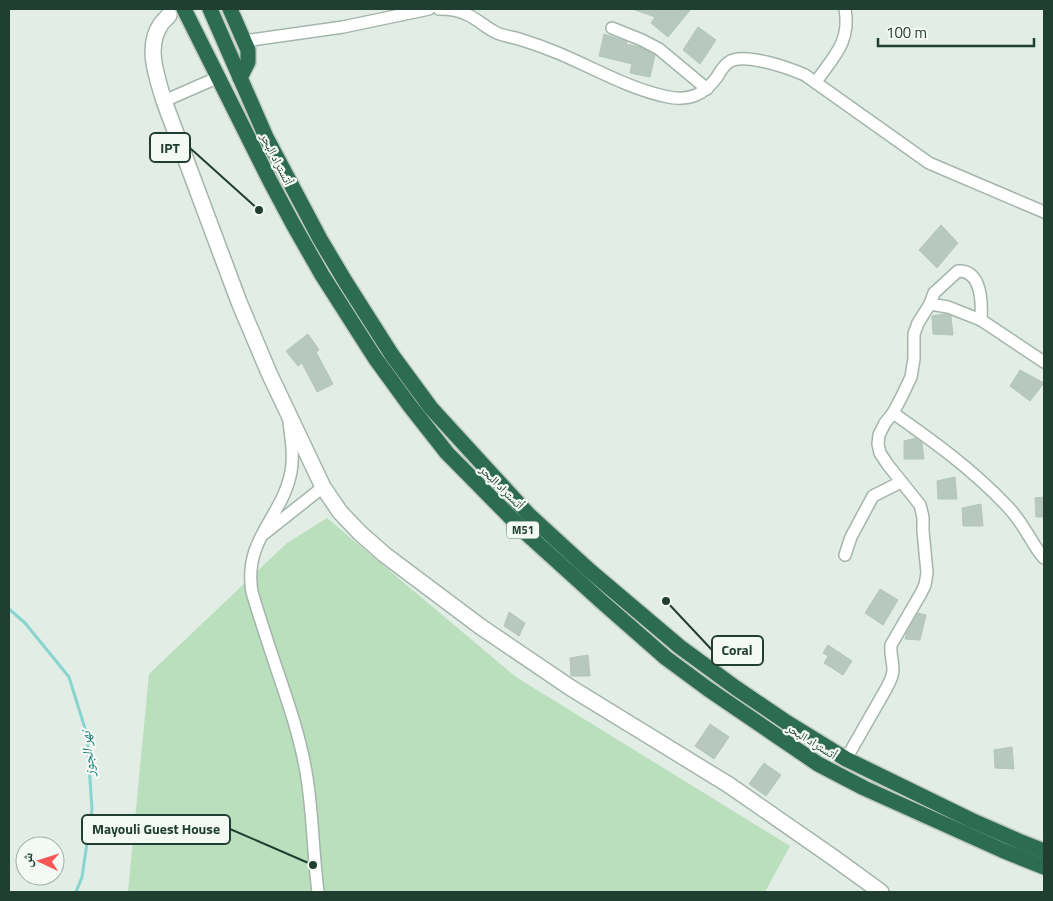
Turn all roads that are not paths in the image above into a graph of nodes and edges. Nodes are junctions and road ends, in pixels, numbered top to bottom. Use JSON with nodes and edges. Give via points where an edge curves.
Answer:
{"nodes":[{"id":1,"x":184,"y":9,"type":"edge"},
{"id":2,"x":210,"y":9,"type":"edge"},
{"id":3,"x":230,"y":9,"type":"edge"},
{"id":4,"x":429,"y":9,"type":"edge"},
{"id":5,"x":439,"y":9,"type":"edge"},
{"id":6,"x":845,"y":9,"type":"edge"},
{"id":7,"x":169,"y":15,"type":"dead end"},
{"id":8,"x":612,"y":28,"type":"dead end"},
{"id":9,"x":244,"y":42,"type":"junction"},
{"id":10,"x":219,"y":78,"type":"junction"},
{"id":11,"x":240,"y":78,"type":"junction"},
{"id":12,"x":816,"y":82,"type":"junction"},
{"id":13,"x":707,"y":89,"type":"junction"},
{"id":14,"x":164,"y":100,"type":"junction"},
{"id":15,"x":1044,"y":212,"type":"edge"},
{"id":16,"x":930,"y":304,"type":"junction"},
{"id":17,"x":981,"y":320,"type":"junction"},
{"id":18,"x":1044,"y":362,"type":"edge"},
{"id":19,"x":288,"y":413,"type":"junction"},
{"id":20,"x":893,"y":413,"type":"junction"},
{"id":21,"x":901,"y":482,"type":"junction"},
{"id":22,"x":323,"y":487,"type":"junction"},
{"id":23,"x":260,"y":537,"type":"junction"},
{"id":24,"x":845,"y":555,"type":"dead end"},
{"id":25,"x":1044,"y":558,"type":"edge"},
{"id":26,"x":846,"y":759,"type":"junction"},
{"id":27,"x":1044,"y":851,"type":"edge"},
{"id":28,"x":1044,"y":867,"type":"edge"},
{"id":29,"x":318,"y":892,"type":"edge"},
{"id":30,"x":881,"y":892,"type":"edge"}],
"edges":[{"from":1,"to":10,"type":"highway","name":"أتستراد البحر","number":"M51"},
{"from":2,"to":11,"type":"highway","name":"أتستراد البحر","number":"M51"},
{"from":3,"to":9,"type":"highway"},
{"from":4,"to":9,"type":"street","via":[[343,27]]},
{"from":5,"to":13,"type":"street","via":[[468,15],[498,33],[556,52],[628,84],[668,97],[697,96]]},
{"from":6,"to":12,"type":"street","via":[[847,26],[844,37]]},
{"from":7,"to":14,"type":"street","via":[[154,42],[154,63]]},
{"from":8,"to":13,"type":"street","via":[[659,49]]},
{"from":9,"to":11,"type":"highway","via":[[248,62]]},
{"from":10,"to":14,"type":"street"},
{"from":10,"to":28,"type":"highway","name":"أتستراد البحر","number":"M51","via":[[312,258],[375,358],[447,453],[527,534],[666,658],[818,764],[1004,852]]},
{"from":11,"to":26,"type":"highway","name":"أتستراد البحر","number":"M51","via":[[266,137],[320,239],[392,355],[431,408],[529,515],[640,614],[736,688]]},
{"from":12,"to":13,"type":"street","via":[[790,68],[765,61],[738,60],[729,62]]},
{"from":12,"to":15,"type":"street","via":[[929,162]]},
{"from":14,"to":19,"type":"street","via":[[239,302]]},
{"from":16,"to":17,"type":"street","via":[[948,307]]},
{"from":16,"to":17,"type":"street","via":[[934,293],[958,271],[963,271],[974,277],[978,286]]},
{"from":16,"to":20,"type":"street","via":[[914,334],[911,377]]},
{"from":17,"to":18,"type":"street"},
{"from":19,"to":22,"type":"street"},
{"from":19,"to":23,"type":"street","via":[[293,451],[291,473],[284,494]]},
{"from":20,"to":21,"type":"street","via":[[879,435],[878,444],[880,453]]},
{"from":20,"to":25,"type":"street","via":[[957,460],[1008,506]]},
{"from":21,"to":24,"type":"street","via":[[873,496]]},
{"from":21,"to":26,"type":"street","via":[[920,504],[927,573],[925,585],[891,645],[891,680]]},
{"from":22,"to":23,"type":"street"},
{"from":22,"to":30,"type":"street","via":[[340,512],[374,546],[481,627],[571,688],[729,785]]},
{"from":23,"to":29,"type":"street","via":[[253,554],[250,583],[302,753],[312,818]]},
{"from":26,"to":27,"type":"highway","name":"أتستراد البحر","number":"M51","via":[[971,820]]}]}
